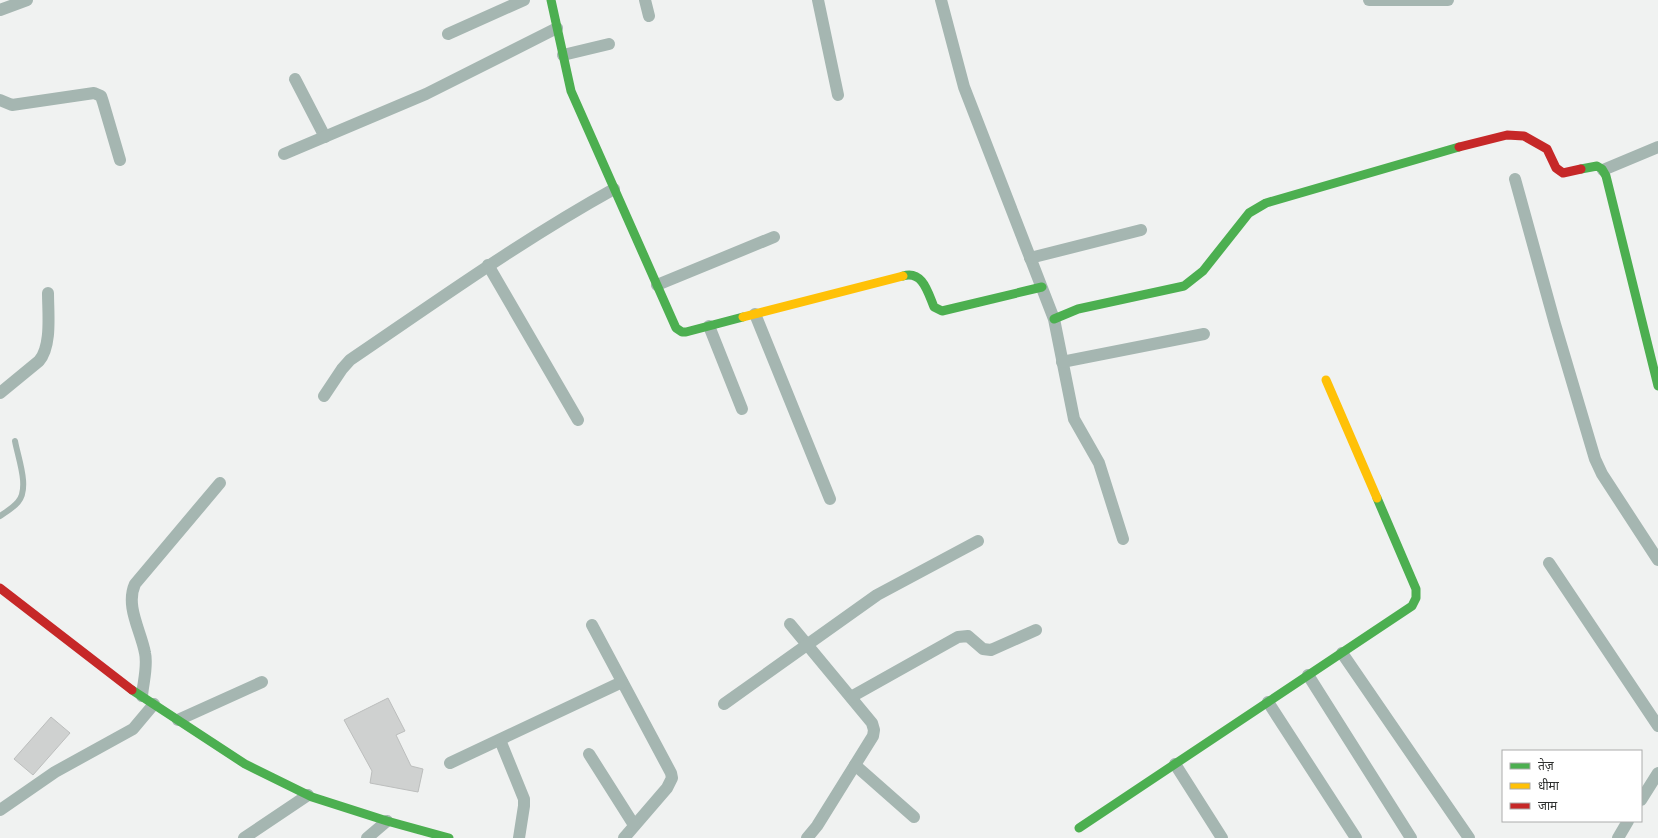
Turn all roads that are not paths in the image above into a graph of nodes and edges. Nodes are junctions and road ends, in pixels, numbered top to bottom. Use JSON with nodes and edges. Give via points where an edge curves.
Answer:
{"nodes":[{"id":1,"x":27,"y":0,"type":"edge"},
{"id":2,"x":524,"y":0,"type":"edge"},
{"id":3,"x":551,"y":0,"type":"edge"},
{"id":4,"x":645,"y":0,"type":"edge"},
{"id":5,"x":818,"y":0,"type":"edge"},
{"id":6,"x":941,"y":0,"type":"edge"},
{"id":7,"x":1368,"y":0,"type":"edge"},
{"id":8,"x":1448,"y":0,"type":"edge"},
{"id":9,"x":0,"y":10,"type":"edge"},
{"id":10,"x":649,"y":16,"type":"dead end"},
{"id":11,"x":557,"y":28,"type":"junction"},
{"id":12,"x":448,"y":34,"type":"dead end"},
{"id":13,"x":609,"y":44,"type":"dead end"},
{"id":14,"x":563,"y":55,"type":"junction"},
{"id":15,"x":295,"y":79,"type":"dead end"},
{"id":16,"x":838,"y":95,"type":"dead end"},
{"id":17,"x":0,"y":100,"type":"edge"},
{"id":18,"x":325,"y":137,"type":"junction"},
{"id":19,"x":1658,"y":147,"type":"edge"},
{"id":20,"x":284,"y":154,"type":"dead end"},
{"id":21,"x":120,"y":160,"type":"dead end"},
{"id":22,"x":1603,"y":170,"type":"junction"},
{"id":23,"x":1515,"y":179,"type":"dead end"},
{"id":24,"x":614,"y":189,"type":"junction"},
{"id":25,"x":1141,"y":230,"type":"dead end"},
{"id":26,"x":774,"y":237,"type":"dead end"},
{"id":27,"x":1030,"y":258,"type":"junction"},
{"id":28,"x":488,"y":265,"type":"junction"},
{"id":29,"x":657,"y":285,"type":"junction"},
{"id":30,"x":1042,"y":287,"type":"junction"},
{"id":31,"x":48,"y":293,"type":"dead end"},
{"id":32,"x":755,"y":314,"type":"junction"},
{"id":33,"x":1054,"y":319,"type":"junction"},
{"id":34,"x":709,"y":326,"type":"junction"},
{"id":35,"x":1204,"y":334,"type":"dead end"},
{"id":36,"x":1062,"y":362,"type":"junction"},
{"id":37,"x":1326,"y":380,"type":"dead end"},
{"id":38,"x":1658,"y":386,"type":"edge"},
{"id":39,"x":0,"y":393,"type":"edge"},
{"id":40,"x":324,"y":396,"type":"dead end"},
{"id":41,"x":742,"y":409,"type":"dead end"},
{"id":42,"x":578,"y":420,"type":"dead end"},
{"id":43,"x":14,"y":441,"type":"dead end"},
{"id":44,"x":220,"y":483,"type":"dead end"},
{"id":45,"x":830,"y":499,"type":"dead end"},
{"id":46,"x":0,"y":516,"type":"edge"},
{"id":47,"x":1124,"y":539,"type":"dead end"},
{"id":48,"x":978,"y":541,"type":"dead end"},
{"id":49,"x":1658,"y":560,"type":"edge"},
{"id":50,"x":1549,"y":563,"type":"dead end"},
{"id":51,"x":0,"y":588,"type":"edge"},
{"id":52,"x":790,"y":624,"type":"dead end"},
{"id":53,"x":592,"y":625,"type":"dead end"},
{"id":54,"x":1036,"y":630,"type":"dead end"},
{"id":55,"x":807,"y":644,"type":"junction"},
{"id":56,"x":1342,"y":653,"type":"junction"},
{"id":57,"x":1308,"y":675,"type":"junction"},
{"id":58,"x":262,"y":682,"type":"dead end"},
{"id":59,"x":622,"y":682,"type":"junction"},
{"id":60,"x":142,"y":696,"type":"junction"},
{"id":61,"x":851,"y":697,"type":"junction"},
{"id":62,"x":1268,"y":702,"type":"junction"},
{"id":63,"x":154,"y":704,"type":"junction"},
{"id":64,"x":724,"y":704,"type":"dead end"},
{"id":65,"x":178,"y":720,"type":"junction"},
{"id":66,"x":1658,"y":726,"type":"edge"},
{"id":67,"x":500,"y":740,"type":"junction"},
{"id":68,"x":589,"y":754,"type":"dead end"},
{"id":69,"x":450,"y":763,"type":"dead end"},
{"id":70,"x":1175,"y":764,"type":"junction"},
{"id":71,"x":855,"y":765,"type":"junction"},
{"id":72,"x":1658,"y":773,"type":"edge"},
{"id":73,"x":308,"y":795,"type":"junction"},
{"id":74,"x":1642,"y":798,"type":"edge"},
{"id":75,"x":0,"y":810,"type":"edge"},
{"id":76,"x":914,"y":817,"type":"dead end"},
{"id":77,"x":387,"y":821,"type":"junction"},
{"id":78,"x":1627,"y":822,"type":"edge"},
{"id":79,"x":634,"y":825,"type":"junction"},
{"id":80,"x":1079,"y":828,"type":"dead end"},
{"id":81,"x":244,"y":838,"type":"edge"},
{"id":82,"x":367,"y":838,"type":"edge"},
{"id":83,"x":449,"y":838,"type":"edge"},
{"id":84,"x":519,"y":838,"type":"edge"},
{"id":85,"x":624,"y":838,"type":"edge"},
{"id":86,"x":807,"y":838,"type":"edge"},
{"id":87,"x":1222,"y":838,"type":"edge"},
{"id":88,"x":1356,"y":838,"type":"edge"},
{"id":89,"x":1411,"y":838,"type":"edge"},
{"id":90,"x":1470,"y":838,"type":"edge"},
{"id":91,"x":1618,"y":838,"type":"edge"}],
"edges":[{"from":1,"to":9,"type":"street"},
{"from":2,"to":12,"type":"street"},
{"from":3,"to":11,"type":"street"},
{"from":4,"to":10,"type":"street"},
{"from":5,"to":16,"type":"street"},
{"from":6,"to":27,"type":"street","via":[[962,82]]},
{"from":7,"to":8,"type":"street"},
{"from":11,"to":14,"type":"street"},
{"from":11,"to":18,"type":"street","via":[[426,94]]},
{"from":13,"to":14,"type":"street"},
{"from":14,"to":24,"type":"street","via":[[571,91]]},
{"from":15,"to":18,"type":"street"},
{"from":17,"to":21,"type":"street","via":[[12,105],[98,94],[103,102]]},
{"from":18,"to":20,"type":"street"},
{"from":19,"to":22,"type":"street"},
{"from":22,"to":33,"type":"street","via":[[1595,165],[1568,173],[1558,170],[1547,149],[1524,136],[1507,135],[1479,141],[1266,203],[1249,213],[1202,271],[1184,286],[1078,308]]},
{"from":22,"to":38,"type":"street"},
{"from":23,"to":49,"type":"street","via":[[1594,459]]},
{"from":24,"to":28,"type":"street"},
{"from":24,"to":29,"type":"street"},
{"from":25,"to":27,"type":"street"},
{"from":26,"to":29,"type":"street"},
{"from":27,"to":30,"type":"street"},
{"from":28,"to":40,"type":"street","via":[[350,360]]},
{"from":28,"to":42,"type":"street"},
{"from":29,"to":34,"type":"street","via":[[679,330],[686,332]]},
{"from":30,"to":32,"type":"street","via":[[942,311],[934,307],[923,280],[919,276],[908,274]]},
{"from":30,"to":33,"type":"street"},
{"from":31,"to":39,"type":"street","via":[[47,347],[44,356]]},
{"from":32,"to":34,"type":"street"},
{"from":32,"to":45,"type":"street"},
{"from":33,"to":36,"type":"street"},
{"from":34,"to":41,"type":"street"},
{"from":35,"to":36,"type":"street"},
{"from":36,"to":47,"type":"street","via":[[1074,419],[1099,463]]},
{"from":37,"to":56,"type":"street","via":[[1417,596],[1412,606]]},
{"from":43,"to":46,"type":"lane","via":[[24,486],[23,495],[18,503]]},
{"from":44,"to":60,"type":"street","via":[[131,592],[131,602],[146,654]]},
{"from":48,"to":55,"type":"street","via":[[882,592]]},
{"from":50,"to":66,"type":"street"},
{"from":51,"to":60,"type":"street"},
{"from":52,"to":55,"type":"street"},
{"from":53,"to":59,"type":"street"},
{"from":54,"to":61,"type":"street","via":[[987,651],[968,636],[958,637]]},
{"from":55,"to":61,"type":"street"},
{"from":55,"to":64,"type":"street"},
{"from":56,"to":57,"type":"street"},
{"from":56,"to":90,"type":"street"},
{"from":57,"to":62,"type":"street"},
{"from":57,"to":89,"type":"street"},
{"from":58,"to":65,"type":"street"},
{"from":59,"to":67,"type":"street"},
{"from":59,"to":79,"type":"street","via":[[672,778],[667,788]]},
{"from":60,"to":63,"type":"street"},
{"from":61,"to":71,"type":"street","via":[[872,723],[874,730]]},
{"from":62,"to":70,"type":"street"},
{"from":62,"to":88,"type":"street"},
{"from":63,"to":65,"type":"street"},
{"from":63,"to":75,"type":"street","via":[[133,729],[55,772]]},
{"from":65,"to":73,"type":"street","via":[[245,764]]},
{"from":67,"to":69,"type":"street"},
{"from":67,"to":84,"type":"street","via":[[524,799]]},
{"from":68,"to":79,"type":"street"},
{"from":70,"to":80,"type":"street"},
{"from":70,"to":87,"type":"street"},
{"from":71,"to":76,"type":"street"},
{"from":71,"to":86,"type":"street"},
{"from":72,"to":74,"type":"street"},
{"from":73,"to":77,"type":"street"},
{"from":73,"to":81,"type":"street"},
{"from":77,"to":82,"type":"street"},
{"from":77,"to":83,"type":"street"},
{"from":78,"to":91,"type":"street"},
{"from":79,"to":85,"type":"street"}]}
